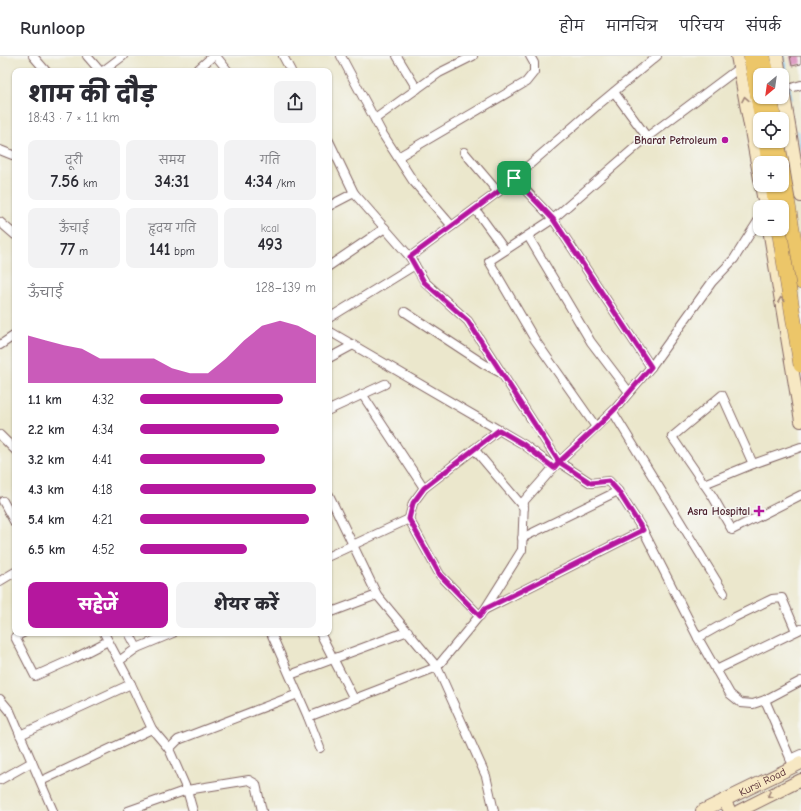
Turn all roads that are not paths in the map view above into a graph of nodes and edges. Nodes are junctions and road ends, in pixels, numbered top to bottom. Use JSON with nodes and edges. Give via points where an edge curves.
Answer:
{"nodes":[{"id":1,"x":33,"y":56,"type":"edge"},
{"id":2,"x":87,"y":56,"type":"edge"},
{"id":3,"x":123,"y":56,"type":"edge"},
{"id":4,"x":215,"y":56,"type":"edge"},
{"id":5,"x":283,"y":56,"type":"edge"},
{"id":6,"x":341,"y":56,"type":"edge"},
{"id":7,"x":397,"y":56,"type":"edge"},
{"id":8,"x":473,"y":56,"type":"edge"},
{"id":9,"x":530,"y":56,"type":"edge"},
{"id":10,"x":657,"y":56,"type":"edge"},
{"id":11,"x":750,"y":56,"type":"edge"},
{"id":12,"x":763,"y":56,"type":"edge"},
{"id":13,"x":777,"y":56,"type":"edge"},
{"id":14,"x":738,"y":62,"type":"edge"},
{"id":15,"x":43,"y":68,"type":"edge"},
{"id":16,"x":98,"y":68,"type":"edge"},
{"id":17,"x":105,"y":68,"type":"edge"},
{"id":18,"x":200,"y":68,"type":"edge"},
{"id":19,"x":225,"y":68,"type":"edge"},
{"id":20,"x":289,"y":68,"type":"edge"},
{"id":21,"x":765,"y":68,"type":"edge"},
{"id":22,"x":779,"y":68,"type":"edge"},
{"id":23,"x":792,"y":86,"type":"edge"},
{"id":24,"x":417,"y":89,"type":"junction"},
{"id":25,"x":614,"y":92,"type":"junction"},
{"id":26,"x":761,"y":112,"type":"edge"},
{"id":27,"x":375,"y":119,"type":"junction"},
{"id":28,"x":647,"y":137,"type":"junction"},
{"id":29,"x":0,"y":150,"type":"edge"},
{"id":30,"x":332,"y":151,"type":"edge"},
{"id":31,"x":464,"y":152,"type":"dead end"},
{"id":32,"x":12,"y":154,"type":"edge"},
{"id":33,"x":756,"y":156,"type":"edge"},
{"id":34,"x":398,"y":158,"type":"junction"},
{"id":35,"x":514,"y":178,"type":"junction"},
{"id":36,"x":498,"y":192,"type":"junction"},
{"id":37,"x":786,"y":192,"type":"edge"},
{"id":38,"x":354,"y":193,"type":"junction"},
{"id":39,"x":801,"y":196,"type":"edge"},
{"id":40,"x":332,"y":204,"type":"edge"},
{"id":41,"x":475,"y":209,"type":"junction"},
{"id":42,"x":553,"y":219,"type":"junction"},
{"id":43,"x":0,"y":222,"type":"edge"},
{"id":44,"x":452,"y":226,"type":"junction"},
{"id":45,"x":385,"y":228,"type":"junction"},
{"id":46,"x":753,"y":229,"type":"edge"},
{"id":47,"x":12,"y":232,"type":"edge"},
{"id":48,"x":528,"y":236,"type":"junction"},
{"id":49,"x":770,"y":236,"type":"edge"},
{"id":50,"x":781,"y":236,"type":"edge"},
{"id":51,"x":506,"y":250,"type":"junction"},
{"id":52,"x":410,"y":257,"type":"junction"},
{"id":53,"x":332,"y":264,"type":"edge"},
{"id":54,"x":415,"y":265,"type":"junction"},
{"id":55,"x":801,"y":282,"type":"edge"},
{"id":56,"x":405,"y":312,"type":"dead end"},
{"id":57,"x":332,"y":316,"type":"edge"},
{"id":58,"x":332,"y":334,"type":"edge"},
{"id":59,"x":12,"y":337,"type":"edge"},
{"id":60,"x":801,"y":344,"type":"edge"},
{"id":61,"x":0,"y":345,"type":"edge"},
{"id":62,"x":353,"y":345,"type":"junction"},
{"id":63,"x":789,"y":346,"type":"junction"},
{"id":64,"x":332,"y":356,"type":"edge"},
{"id":65,"x":801,"y":365,"type":"edge"},
{"id":66,"x":651,"y":367,"type":"junction"},
{"id":67,"x":502,"y":373,"type":"junction"},
{"id":68,"x":385,"y":384,"type":"dead end"},
{"id":69,"x":630,"y":392,"type":"junction"},
{"id":70,"x":362,"y":394,"type":"junction"},
{"id":71,"x":332,"y":409,"type":"edge"},
{"id":72,"x":613,"y":412,"type":"junction"},
{"id":73,"x":801,"y":421,"type":"edge"},
{"id":74,"x":596,"y":427,"type":"junction"},
{"id":75,"x":499,"y":430,"type":"junction"},
{"id":76,"x":0,"y":435,"type":"edge"},
{"id":77,"x":12,"y":447,"type":"edge"},
{"id":78,"x":801,"y":447,"type":"edge"},
{"id":79,"x":474,"y":450,"type":"junction"},
{"id":80,"x":753,"y":464,"type":"junction"},
{"id":81,"x":557,"y":465,"type":"junction"},
{"id":82,"x":704,"y":484,"type":"junction"},
{"id":83,"x":424,"y":488,"type":"junction"},
{"id":84,"x":618,"y":491,"type":"junction"},
{"id":85,"x":801,"y":495,"type":"edge"},
{"id":86,"x":3,"y":501,"type":"dead end"},
{"id":87,"x":332,"y":501,"type":"edge"},
{"id":88,"x":524,"y":508,"type":"junction"},
{"id":89,"x":12,"y":518,"type":"edge"},
{"id":90,"x":409,"y":519,"type":"junction"},
{"id":91,"x":643,"y":530,"type":"junction"},
{"id":92,"x":522,"y":538,"type":"junction"},
{"id":93,"x":353,"y":545,"type":"junction"},
{"id":94,"x":332,"y":555,"type":"edge"},
{"id":95,"x":12,"y":574,"type":"edge"},
{"id":96,"x":0,"y":581,"type":"edge"},
{"id":97,"x":724,"y":593,"type":"dead end"},
{"id":98,"x":377,"y":595,"type":"junction"},
{"id":99,"x":332,"y":612,"type":"edge"},
{"id":100,"x":482,"y":613,"type":"junction"},
{"id":101,"x":798,"y":630,"type":"edge"},
{"id":102,"x":408,"y":631,"type":"junction"},
{"id":103,"x":17,"y":636,"type":"edge"},
{"id":104,"x":106,"y":636,"type":"edge"},
{"id":105,"x":131,"y":636,"type":"edge"},
{"id":106,"x":166,"y":636,"type":"edge"},
{"id":107,"x":272,"y":636,"type":"edge"},
{"id":108,"x":322,"y":636,"type":"edge"},
{"id":109,"x":698,"y":638,"type":"junction"},
{"id":110,"x":108,"y":641,"type":"junction"},
{"id":111,"x":138,"y":648,"type":"junction"},
{"id":112,"x":333,"y":659,"type":"junction"},
{"id":113,"x":119,"y":661,"type":"junction"},
{"id":114,"x":438,"y":667,"type":"junction"},
{"id":115,"x":716,"y":670,"type":"junction"},
{"id":116,"x":290,"y":675,"type":"junction"},
{"id":117,"x":801,"y":681,"type":"edge"},
{"id":118,"x":131,"y":684,"type":"junction"},
{"id":119,"x":298,"y":694,"type":"junction"},
{"id":120,"x":0,"y":698,"type":"edge"},
{"id":121,"x":354,"y":699,"type":"junction"},
{"id":122,"x":765,"y":700,"type":"junction"},
{"id":123,"x":308,"y":717,"type":"junction"},
{"id":124,"x":152,"y":729,"type":"junction"},
{"id":125,"x":20,"y":735,"type":"junction"},
{"id":126,"x":320,"y":748,"type":"dead end"},
{"id":127,"x":169,"y":749,"type":"junction"},
{"id":128,"x":801,"y":754,"type":"edge"},
{"id":129,"x":32,"y":762,"type":"junction"},
{"id":130,"x":795,"y":763,"type":"edge"},
{"id":131,"x":0,"y":780,"type":"edge"},
{"id":132,"x":801,"y":780,"type":"edge"},
{"id":133,"x":41,"y":781,"type":"junction"},
{"id":134,"x":187,"y":790,"type":"junction"},
{"id":135,"x":727,"y":806,"type":"edge"},
{"id":136,"x":53,"y":811,"type":"edge"},
{"id":137,"x":128,"y":811,"type":"edge"},
{"id":138,"x":193,"y":811,"type":"edge"},
{"id":139,"x":262,"y":811,"type":"edge"},
{"id":140,"x":494,"y":811,"type":"edge"},
{"id":141,"x":702,"y":811,"type":"edge"},
{"id":142,"x":739,"y":811,"type":"edge"}],
"edges":[{"from":1,"to":15,"type":"street"},
{"from":2,"to":16,"type":"street"},
{"from":3,"to":17,"type":"street"},
{"from":4,"to":18,"type":"street"},
{"from":4,"to":19,"type":"street"},
{"from":5,"to":20,"type":"street"},
{"from":6,"to":27,"type":"street"},
{"from":7,"to":24,"type":"street"},
{"from":8,"to":24,"type":"street","via":[[439,73]]},
{"from":9,"to":34,"type":"street","via":[[534,63],[534,72],[526,82]]},
{"from":10,"to":25,"type":"street"},
{"from":11,"to":26,"type":"highway"},
{"from":12,"to":21,"type":"highway"},
{"from":13,"to":22,"type":"street"},
{"from":14,"to":28,"type":"street"},
{"from":33,"to":14,"type":"street","one_way":true},
{"from":23,"to":39,"type":"street"},
{"from":24,"to":27,"type":"street"},
{"from":25,"to":28,"type":"street"},
{"from":25,"to":35,"type":"street"},
{"from":27,"to":34,"type":"street"},
{"from":28,"to":42,"type":"street"},
{"from":29,"to":32,"type":"street"},
{"from":30,"to":38,"type":"street"},
{"from":31,"to":36,"type":"street"},
{"from":34,"to":44,"type":"street","via":[[413,181]]},
{"from":35,"to":36,"type":"street"},
{"from":35,"to":42,"type":"street"},
{"from":36,"to":41,"type":"street"},
{"from":37,"to":55,"type":"highway"},
{"from":38,"to":40,"type":"street"},
{"from":38,"to":45,"type":"street"},
{"from":41,"to":44,"type":"street"},
{"from":41,"to":51,"type":"street"},
{"from":42,"to":48,"type":"street"},
{"from":42,"to":66,"type":"street"},
{"from":43,"to":47,"type":"street"},
{"from":44,"to":52,"type":"street"},
{"from":45,"to":52,"type":"street"},
{"from":45,"to":53,"type":"street"},
{"from":46,"to":66,"type":"street","via":[[734,258],[712,282]]},
{"from":48,"to":51,"type":"street"},
{"from":48,"to":69,"type":"street","via":[[591,342]]},
{"from":63,"to":49,"type":"street","one_way":true},
{"from":50,"to":65,"type":"highway","bridge":true},
{"from":51,"to":74,"type":"street","via":[[489,261],[535,340]]},
{"from":52,"to":54,"type":"street"},
{"from":54,"to":57,"type":"street"},
{"from":54,"to":67,"type":"street","via":[[424,282],[468,321]]},
{"from":56,"to":67,"type":"street"},
{"from":58,"to":62,"type":"street"},
{"from":59,"to":61,"type":"street"},
{"from":60,"to":63,"type":"street"},
{"from":62,"to":64,"type":"street"},
{"from":62,"to":75,"type":"street"},
{"from":63,"to":73,"type":"street"},
{"from":66,"to":69,"type":"street"},
{"from":67,"to":81,"type":"street"},
{"from":68,"to":70,"type":"street"},
{"from":69,"to":72,"type":"street"},
{"from":70,"to":71,"type":"street"},
{"from":70,"to":83,"type":"street"},
{"from":72,"to":74,"type":"street"},
{"from":72,"to":97,"type":"street"},
{"from":74,"to":81,"type":"street"},
{"from":75,"to":79,"type":"street"},
{"from":75,"to":81,"type":"street"},
{"from":76,"to":77,"type":"street"},
{"from":78,"to":80,"type":"street"},
{"from":79,"to":83,"type":"street"},
{"from":79,"to":88,"type":"street"},
{"from":80,"to":82,"type":"street"},
{"from":80,"to":82,"type":"street","via":[[722,395],[672,437]]},
{"from":81,"to":84,"type":"street","via":[[591,483],[609,481]]},
{"from":81,"to":88,"type":"street","via":[[524,501]]},
{"from":82,"to":85,"type":"street","via":[[732,530]]},
{"from":83,"to":90,"type":"street","via":[[413,503]]},
{"from":84,"to":91,"type":"street"},
{"from":84,"to":92,"type":"street"},
{"from":86,"to":89,"type":"street"},
{"from":87,"to":93,"type":"street"},
{"from":88,"to":92,"type":"street"},
{"from":90,"to":93,"type":"street"},
{"from":90,"to":100,"type":"street","via":[[440,575]]},
{"from":91,"to":100,"type":"street"},
{"from":91,"to":109,"type":"street"},
{"from":92,"to":100,"type":"street","via":[[522,550]]},
{"from":93,"to":94,"type":"street"},
{"from":93,"to":98,"type":"street"},
{"from":95,"to":96,"type":"street"},
{"from":98,"to":99,"type":"street"},
{"from":98,"to":102,"type":"street"},
{"from":100,"to":114,"type":"street"},
{"from":101,"to":109,"type":"street","via":[[782,598],[772,599]]},
{"from":101,"to":115,"type":"street"},
{"from":102,"to":112,"type":"street"},
{"from":102,"to":114,"type":"street"},
{"from":103,"to":110,"type":"street","via":[[15,637],[35,676]]},
{"from":104,"to":110,"type":"street"},
{"from":105,"to":111,"type":"street"},
{"from":106,"to":111,"type":"street"},
{"from":107,"to":116,"type":"street"},
{"from":108,"to":112,"type":"street"},
{"from":109,"to":115,"type":"street"},
{"from":110,"to":113,"type":"street"},
{"from":111,"to":113,"type":"street"},
{"from":112,"to":116,"type":"street"},
{"from":112,"to":121,"type":"street"},
{"from":113,"to":118,"type":"street"},
{"from":114,"to":121,"type":"street"},
{"from":114,"to":140,"type":"street","via":[[486,776]]},
{"from":115,"to":122,"type":"street","via":[[730,694],[741,703],[752,704]]},
{"from":116,"to":119,"type":"street"},
{"from":117,"to":122,"type":"street"},
{"from":118,"to":124,"type":"street"},
{"from":118,"to":125,"type":"street"},
{"from":119,"to":123,"type":"street"},
{"from":119,"to":127,"type":"street","via":[[178,740]]},
{"from":120,"to":125,"type":"street","via":[[10,711]]},
{"from":121,"to":123,"type":"street"},
{"from":122,"to":130,"type":"street"},
{"from":123,"to":126,"type":"street"},
{"from":124,"to":127,"type":"street"},
{"from":124,"to":133,"type":"street"},
{"from":125,"to":129,"type":"street"},
{"from":127,"to":134,"type":"street"},
{"from":128,"to":130,"type":"street"},
{"from":129,"to":131,"type":"street"},
{"from":129,"to":133,"type":"street"},
{"from":130,"to":135,"type":"street","name":"Kursi Road"},
{"from":132,"to":142,"type":"street","name":"Kursi Road","one_way":true},
{"from":133,"to":136,"type":"street"},
{"from":134,"to":137,"type":"street"},
{"from":134,"to":138,"type":"street"},
{"from":134,"to":139,"type":"street","via":[[249,780],[256,784]]},
{"from":135,"to":141,"type":"street","name":"Kursi Road"}]}
